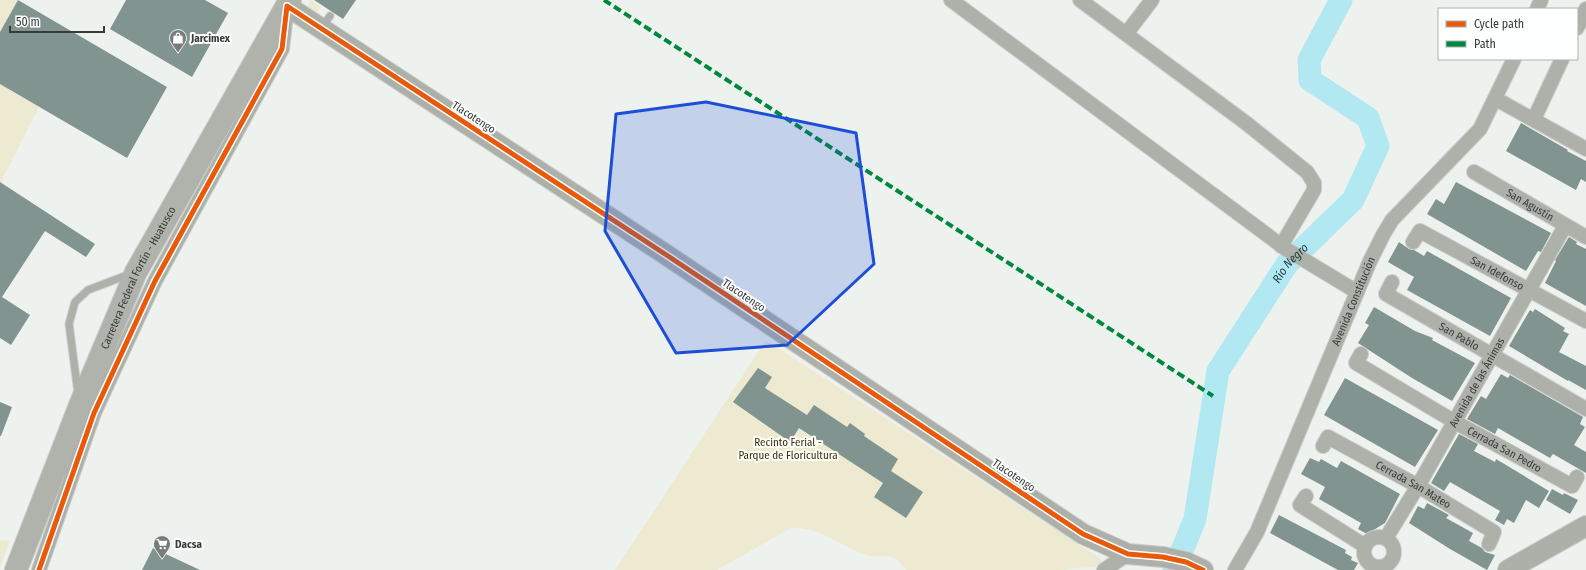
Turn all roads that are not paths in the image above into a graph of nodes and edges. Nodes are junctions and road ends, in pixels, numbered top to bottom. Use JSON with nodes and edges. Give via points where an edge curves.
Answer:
{"nodes":[{"id":1,"x":951,"y":0,"type":"edge"},
{"id":2,"x":1080,"y":0,"type":"edge"},
{"id":3,"x":1152,"y":0,"type":"edge"},
{"id":4,"x":288,"y":3,"type":"edge"},
{"id":5,"x":1586,"y":9,"type":"edge"},
{"id":6,"x":1578,"y":26,"type":"edge"},
{"id":7,"x":1126,"y":34,"type":"junction"},
{"id":8,"x":1514,"y":60,"type":"edge"},
{"id":9,"x":1562,"y":60,"type":"edge"},
{"id":10,"x":1496,"y":99,"type":"junction"},
{"id":11,"x":1534,"y":120,"type":"junction"},
{"id":12,"x":1586,"y":149,"type":"edge"},
{"id":13,"x":1474,"y":172,"type":"dead end"},
{"id":14,"x":1565,"y":226,"type":"junction"},
{"id":15,"x":1586,"y":237,"type":"edge"},
{"id":16,"x":1413,"y":242,"type":"dead end"},
{"id":17,"x":1283,"y":247,"type":"junction"},
{"id":18,"x":136,"y":272,"type":"junction"},
{"id":19,"x":1392,"y":282,"type":"dead end"},
{"id":20,"x":1529,"y":290,"type":"junction"},
{"id":21,"x":1357,"y":292,"type":"junction"},
{"id":22,"x":1586,"y":321,"type":"edge"},
{"id":23,"x":1361,"y":354,"type":"dead end"},
{"id":24,"x":1493,"y":356,"type":"junction"},
{"id":25,"x":80,"y":405,"type":"junction"},
{"id":26,"x":1586,"y":409,"type":"edge"},
{"id":27,"x":1455,"y":422,"type":"junction"},
{"id":28,"x":1323,"y":446,"type":"dead end"},
{"id":29,"x":1577,"y":477,"type":"dead end"},
{"id":30,"x":1418,"y":486,"type":"junction"},
{"id":31,"x":1306,"y":496,"type":"dead end"},
{"id":32,"x":1586,"y":526,"type":"edge"},
{"id":33,"x":1386,"y":538,"type":"junction"},
{"id":34,"x":1490,"y":544,"type":"dead end"},
{"id":35,"x":1365,"y":546,"type":"junction"},
{"id":36,"x":1128,"y":554,"type":"junction"},
{"id":37,"x":1195,"y":566,"type":"edge"},
{"id":38,"x":1390,"y":567,"type":"edge"},
{"id":39,"x":16,"y":570,"type":"edge"},
{"id":40,"x":39,"y":570,"type":"edge"},
{"id":41,"x":1104,"y":570,"type":"edge"},
{"id":42,"x":1235,"y":570,"type":"edge"},
{"id":43,"x":1508,"y":570,"type":"edge"}],
"edges":[{"from":1,"to":17,"type":"street"},
{"from":2,"to":7,"type":"street"},
{"from":3,"to":7,"type":"street"},
{"from":4,"to":18,"type":"main road","name":"Carretera Federal Fortín - Huatusco"},
{"from":4,"to":36,"type":"street","name":"Tlacotengo","via":[[325,22],[1083,534]]},
{"from":4,"to":40,"type":"street","via":[[282,49],[155,281],[94,413]]},
{"from":5,"to":6,"type":"street"},
{"from":7,"to":17,"type":"street","via":[[1307,172],[1314,183],[1314,190]]},
{"from":8,"to":10,"type":"street","name":"Avenida Constitución"},
{"from":9,"to":11,"type":"street"},
{"from":10,"to":11,"type":"street"},
{"from":10,"to":21,"type":"street","name":"Avenida Constitución","via":[[1480,129],[1392,220]]},
{"from":11,"to":12,"type":"street"},
{"from":13,"to":14,"type":"street","name":"San Agustín"},
{"from":14,"to":15,"type":"street","name":"San Agustín"},
{"from":14,"to":20,"type":"street","name":"Avenida de las Ánimas"},
{"from":16,"to":20,"type":"street","name":"San Idefonso","via":[[1420,230]]},
{"from":17,"to":21,"type":"street"},
{"from":18,"to":25,"type":"main road","name":"Carretera Federal Fortín - Huatusco"},
{"from":18,"to":25,"type":"lane","via":[[88,290],[75,302],[69,324]]},
{"from":19,"to":24,"type":"street","name":"San Pablo","via":[[1386,294]]},
{"from":20,"to":22,"type":"street","name":"San Idefonso"},
{"from":20,"to":24,"type":"street","name":"Avenida de las Ánimas"},
{"from":21,"to":42,"type":"street","name":"Avenida Constitución","via":[[1257,532]]},
{"from":23,"to":27,"type":"street","name":"Cerrada San Pedro","via":[[1356,363]]},
{"from":24,"to":26,"type":"street","name":"San Pablo"},
{"from":24,"to":27,"type":"street","name":"Avenida de las Ánimas"},
{"from":25,"to":39,"type":"main road","name":"Carretera Federal Fortín - Huatusco"},
{"from":27,"to":29,"type":"street","name":"Cerrada San Pedro","via":[[1572,486]]},
{"from":27,"to":30,"type":"street","name":"Avenida de las Ánimas"},
{"from":28,"to":30,"type":"street","name":"Cerrada San Mateo","via":[[1328,437]]},
{"from":30,"to":33,"type":"street","name":"Avenida de las Ánimas"},
{"from":30,"to":34,"type":"street","name":"Cerrada San Mateo","via":[[1494,532]]},
{"from":31,"to":35,"type":"street","via":[[1300,506]]},
{"from":32,"to":43,"type":"street"},
{"from":33,"to":35,"type":"street","via":[[1376,537]]},
{"from":33,"to":38,"type":"street","via":[[1395,551]]},
{"from":35,"to":38,"type":"street","via":[[1365,556],[1370,564]]},
{"from":36,"to":37,"type":"street","name":"Tlacotengo","via":[[1164,557]]},
{"from":36,"to":41,"type":"street"}]}
